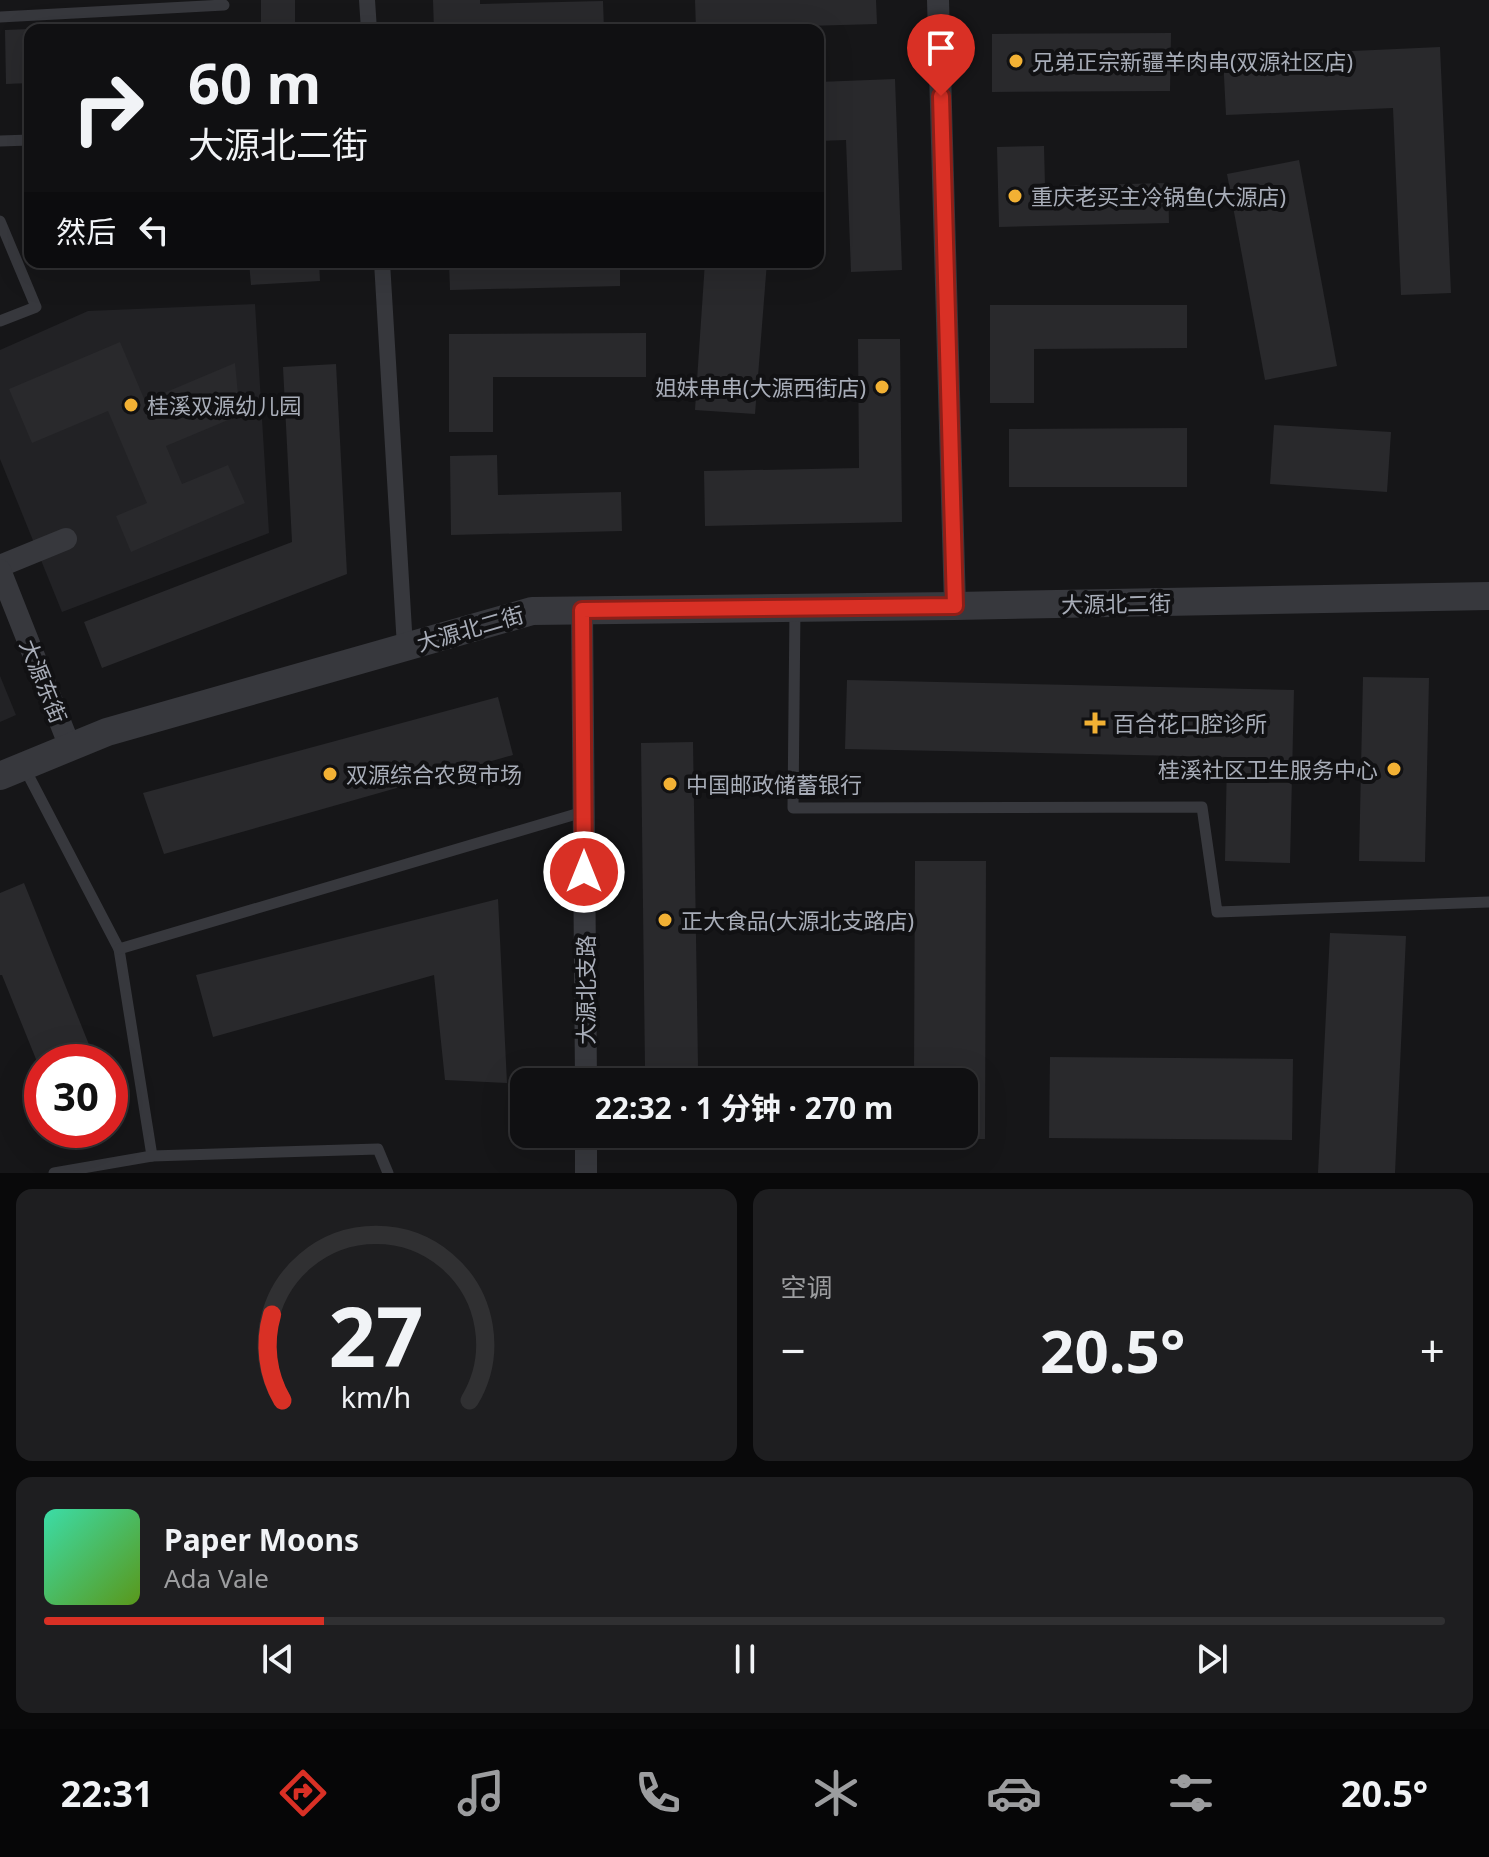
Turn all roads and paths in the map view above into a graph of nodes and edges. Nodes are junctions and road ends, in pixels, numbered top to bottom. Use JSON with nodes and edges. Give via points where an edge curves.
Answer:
{"nodes":[{"id":1,"x":367,"y":0,"type":"edge"},
{"id":2,"x":938,"y":0,"type":"edge"},
{"id":3,"x":224,"y":5,"type":"dead end"},
{"id":4,"x":0,"y":17,"type":"edge"},
{"id":5,"x":369,"y":24,"type":"edge"},
{"id":6,"x":24,"y":140,"type":"edge"},
{"id":7,"x":0,"y":141,"type":"edge"},
{"id":8,"x":0,"y":221,"type":"edge"},
{"id":9,"x":382,"y":268,"type":"edge"},
{"id":10,"x":0,"y":321,"type":"edge"},
{"id":11,"x":66,"y":539,"type":"dead end"},
{"id":12,"x":0,"y":568,"type":"edge"},
{"id":13,"x":1489,"y":596,"type":"edge"},
{"id":14,"x":955,"y":606,"type":"junction"},
{"id":15,"x":795,"y":608,"type":"junction"},
{"id":16,"x":582,"y":610,"type":"junction"},
{"id":17,"x":405,"y":647,"type":"junction"},
{"id":18,"x":70,"y":747,"type":"junction"},
{"id":19,"x":12,"y":771,"type":"edge"},
{"id":20,"x":583,"y":812,"type":"junction"},
{"id":21,"x":1489,"y":902,"type":"edge"},
{"id":22,"x":119,"y":949,"type":"junction"},
{"id":23,"x":586,"y":1068,"type":"edge"},
{"id":24,"x":586,"y":1148,"type":"edge"},
{"id":25,"x":152,"y":1156,"type":"junction"},
{"id":26,"x":54,"y":1173,"type":"edge"},
{"id":27,"x":388,"y":1173,"type":"edge"},
{"id":28,"x":586,"y":1173,"type":"edge"}],
"edges":[{"from":1,"to":5,"type":"street"},
{"from":2,"to":14,"type":"street"},
{"from":3,"to":4,"type":"lane"},
{"from":6,"to":7,"type":"lane"},
{"from":8,"to":10,"type":"lane","via":[[36,307]]},
{"from":9,"to":17,"type":"street"},
{"from":11,"to":12,"type":"street"},
{"from":12,"to":18,"type":"street","name":"大源东街"},
{"from":13,"to":14,"type":"street","name":"大源北二街"},
{"from":14,"to":15,"type":"street","name":"大源北二街"},
{"from":15,"to":16,"type":"street","name":"大源北二街"},
{"from":15,"to":21,"type":"lane","via":[[793,808],[1202,807],[1217,912]]},
{"from":16,"to":17,"type":"street","name":"大源北二街","via":[[532,611]]},
{"from":16,"to":20,"type":"street","name":"大源北支路"},
{"from":17,"to":18,"type":"street","name":"大源北二街"},
{"from":18,"to":19,"type":"street","name":"大源北二街"},
{"from":19,"to":22,"type":"lane"},
{"from":20,"to":22,"type":"lane"},
{"from":20,"to":23,"type":"street","name":"大源北支路"},
{"from":22,"to":25,"type":"lane"},
{"from":24,"to":28,"type":"street"},
{"from":25,"to":26,"type":"lane"},
{"from":25,"to":27,"type":"lane","via":[[378,1149]]}]}
